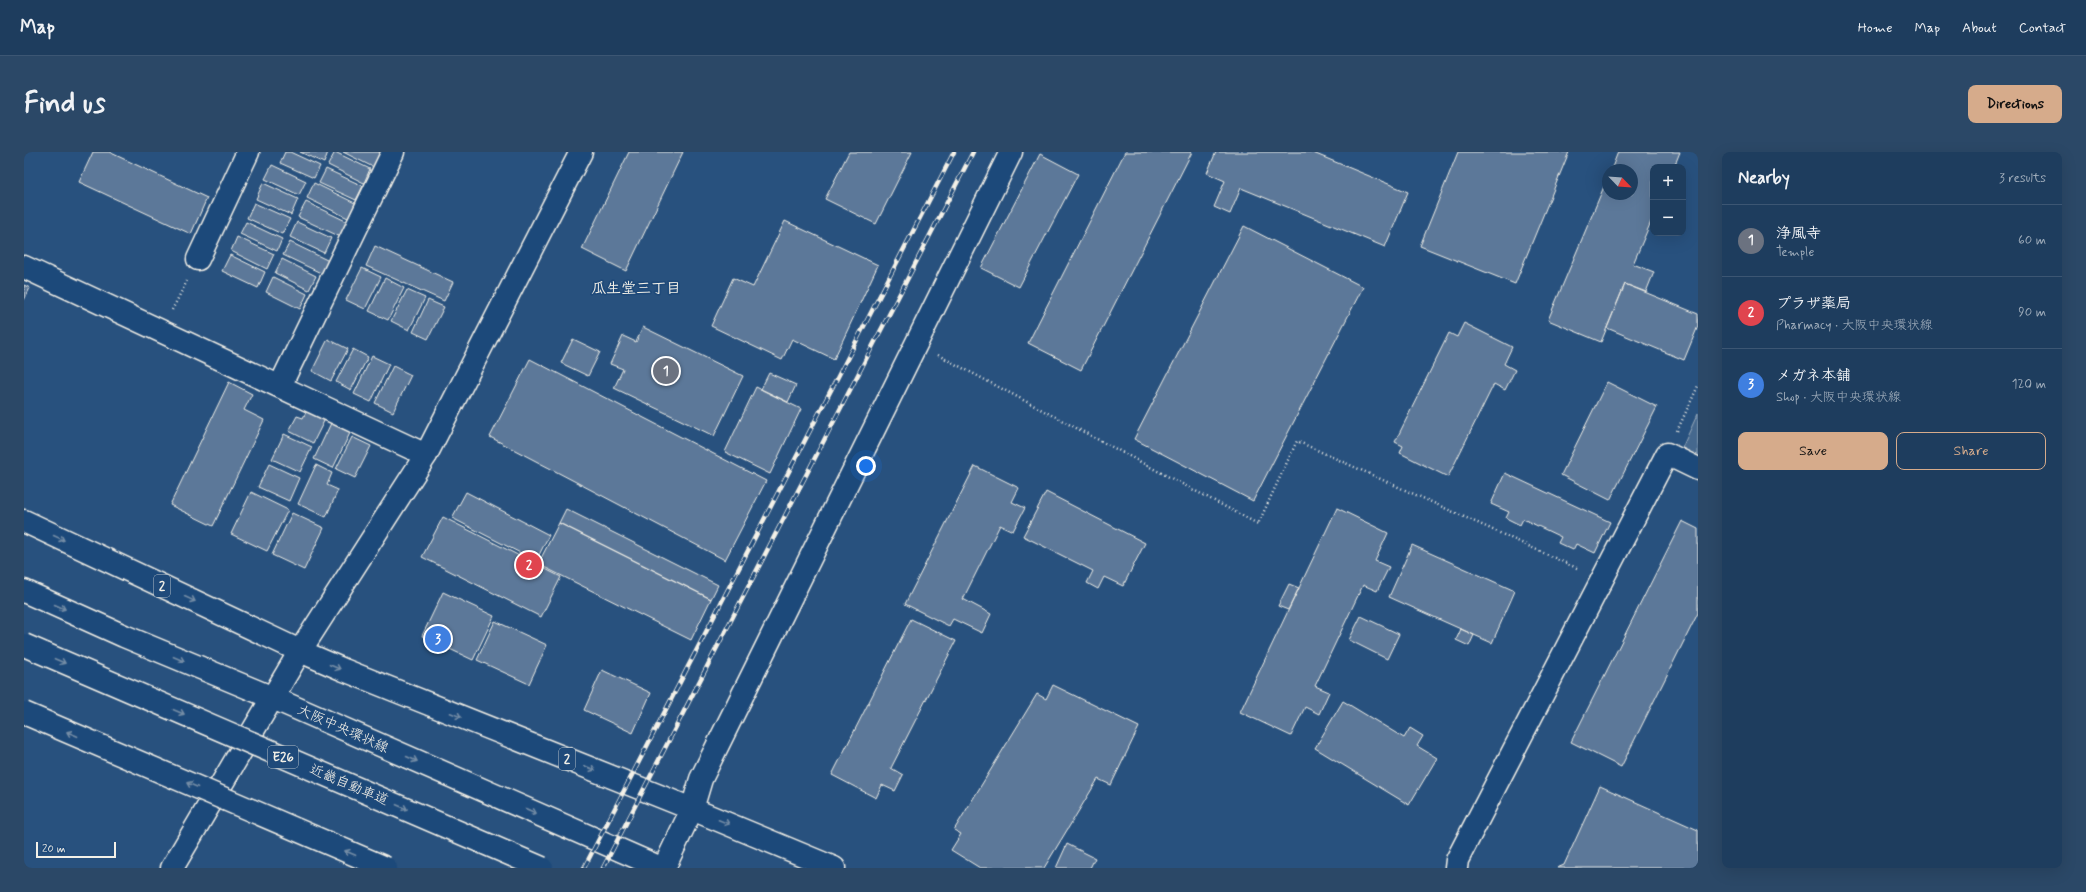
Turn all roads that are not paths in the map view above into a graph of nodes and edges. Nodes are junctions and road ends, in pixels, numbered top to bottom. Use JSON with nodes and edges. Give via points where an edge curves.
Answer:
{"nodes":[{"id":1,"x":248,"y":152,"type":"edge"},
{"id":2,"x":393,"y":152,"type":"edge"},
{"id":3,"x":581,"y":152,"type":"edge"},
{"id":4,"x":1011,"y":152,"type":"edge"},
{"id":5,"x":198,"y":259,"type":"road end"},
{"id":6,"x":24,"y":267,"type":"edge"},
{"id":7,"x":280,"y":386,"type":"junction"},
{"id":8,"x":426,"y":455,"type":"junction"},
{"id":9,"x":1698,"y":469,"type":"edge"},
{"id":10,"x":24,"y":521,"type":"edge"},
{"id":11,"x":24,"y":591,"type":"edge"},
{"id":12,"x":24,"y":645,"type":"edge"},
{"id":13,"x":300,"y":651,"type":"junction"},
{"id":14,"x":273,"y":698,"type":"junction"},
{"id":15,"x":24,"y":713,"type":"edge"},
{"id":16,"x":692,"y":809,"type":"junction"},
{"id":17,"x":172,"y":868,"type":"edge"},
{"id":18,"x":386,"y":868,"type":"edge"},
{"id":19,"x":542,"y":868,"type":"edge"},
{"id":20,"x":661,"y":868,"type":"edge"},
{"id":21,"x":664,"y":868,"type":"edge"},
{"id":22,"x":834,"y":868,"type":"edge"},
{"id":23,"x":1456,"y":868,"type":"edge"}],
"edges":[{"from":1,"to":5,"type":"main road"},
{"from":2,"to":7,"type":"main road"},
{"from":3,"to":8,"type":"main road"},
{"from":4,"to":16,"type":"main road","via":[[701,779]]},
{"from":6,"to":7,"type":"main road"},
{"from":7,"to":8,"type":"main road"},
{"from":8,"to":13,"type":"main road"},
{"from":9,"to":23,"type":"main road","via":[[1666,454],[1457,860]]},
{"from":10,"to":13,"type":"main road","number":"2","one_way":true},
{"from":11,"to":14,"type":"main road","name":"大阪中央環状線","one_way":true},
{"from":12,"to":19,"type":"main road","name":"近畿自動車道","number":"E26","one_way":true,"bridge":true},
{"from":13,"to":14,"type":"main road"},
{"from":13,"to":16,"type":"main road","number":"2","one_way":true},
{"from":14,"to":17,"type":"main road"},
{"from":14,"to":20,"type":"main road","name":"大阪中央環状線","one_way":true},
{"from":18,"to":15,"type":"main road","one_way":true,"bridge":true},
{"from":16,"to":21,"type":"main road"},
{"from":16,"to":22,"type":"main road","number":"2","one_way":true}]}
